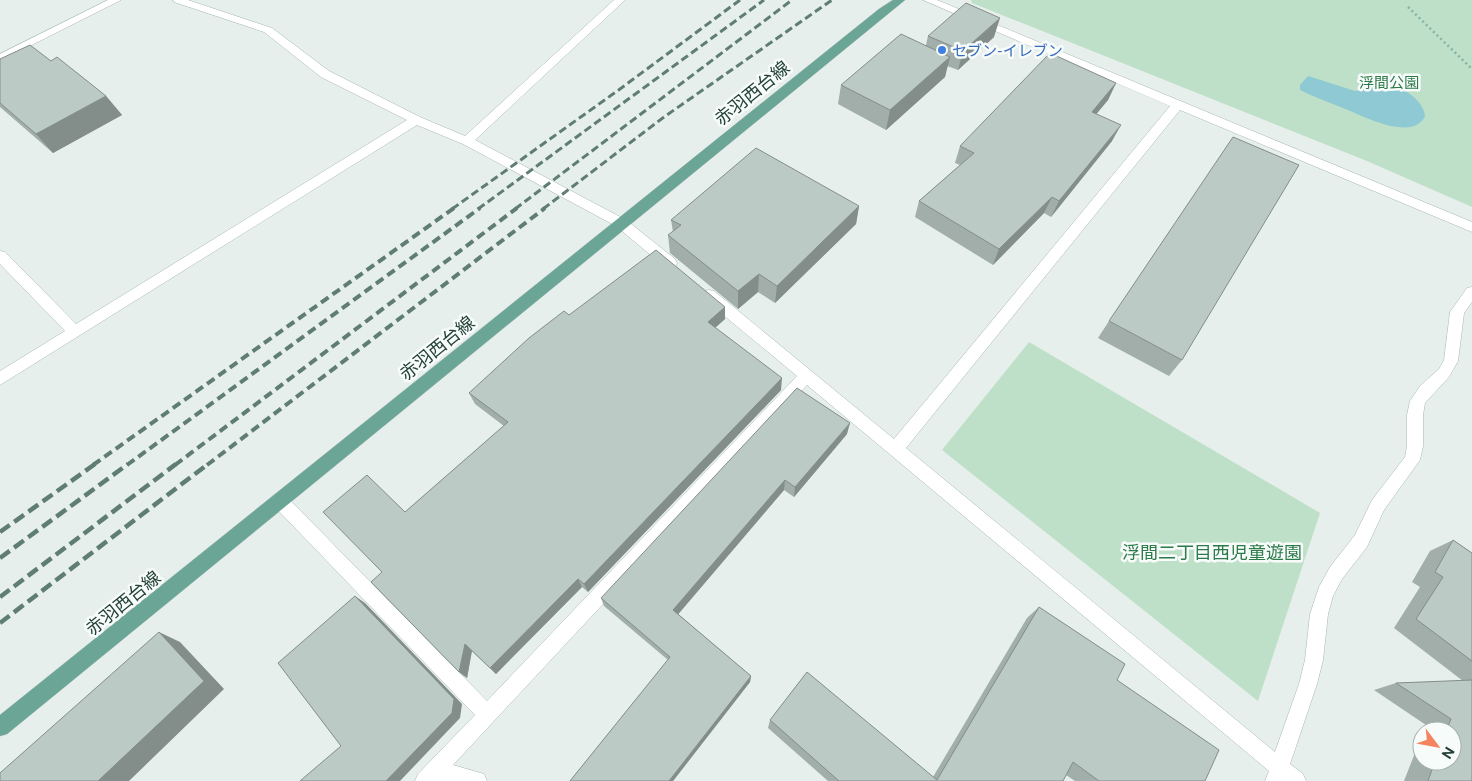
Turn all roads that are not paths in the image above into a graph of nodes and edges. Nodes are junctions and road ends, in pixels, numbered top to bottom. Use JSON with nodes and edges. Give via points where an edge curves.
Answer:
{"nodes":[{"id":1,"x":116,"y":0,"type":"edge"},
{"id":2,"x":178,"y":0,"type":"edge"},
{"id":3,"x":620,"y":0,"type":"edge"},
{"id":4,"x":900,"y":0,"type":"edge"},
{"id":5,"x":928,"y":0,"type":"edge"},
{"id":6,"x":0,"y":58,"type":"edge"},
{"id":7,"x":1178,"y":104,"type":"junction"},
{"id":8,"x":416,"y":120,"type":"junction"},
{"id":9,"x":467,"y":141,"type":"junction"},
{"id":10,"x":621,"y":223,"type":"junction"},
{"id":11,"x":1472,"y":227,"type":"edge"},
{"id":12,"x":0,"y":256,"type":"edge"},
{"id":13,"x":680,"y":272,"type":"edge"},
{"id":14,"x":695,"y":284,"type":"edge"},
{"id":15,"x":1472,"y":292,"type":"edge"},
{"id":16,"x":75,"y":332,"type":"junction"},
{"id":17,"x":806,"y":375,"type":"junction"},
{"id":18,"x":0,"y":379,"type":"edge"},
{"id":19,"x":895,"y":450,"type":"junction"},
{"id":20,"x":279,"y":500,"type":"junction"},
{"id":21,"x":487,"y":714,"type":"junction"},
{"id":22,"x":0,"y":727,"type":"edge"},
{"id":23,"x":1278,"y":775,"type":"edge"},
{"id":24,"x":430,"y":776,"type":"edge"},
{"id":25,"x":477,"y":781,"type":"edge"},
{"id":26,"x":1296,"y":781,"type":"edge"}],
"edges":[{"from":1,"to":6,"type":"street"},
{"from":2,"to":8,"type":"street","via":[[268,30],[325,74]]},
{"from":3,"to":9,"type":"street"},
{"from":4,"to":10,"type":"main road","name":"赤羽西台線"},
{"from":5,"to":7,"type":"street"},
{"from":7,"to":11,"type":"street"},
{"from":7,"to":19,"type":"street"},
{"from":8,"to":9,"type":"street"},
{"from":8,"to":16,"type":"street"},
{"from":9,"to":10,"type":"street"},
{"from":10,"to":13,"type":"street"},
{"from":10,"to":20,"type":"main road","name":"赤羽西台線"},
{"from":12,"to":16,"type":"street"},
{"from":14,"to":17,"type":"street"},
{"from":15,"to":23,"type":"street","via":[[1457,312],[1451,361],[1418,401],[1412,460],[1378,505],[1361,541],[1325,593],[1308,684]]},
{"from":16,"to":18,"type":"street"},
{"from":17,"to":19,"type":"street"},
{"from":17,"to":21,"type":"street"},
{"from":19,"to":23,"type":"street"},
{"from":20,"to":21,"type":"street"},
{"from":20,"to":22,"type":"main road","name":"赤羽西台線"},
{"from":21,"to":24,"type":"street"},
{"from":23,"to":26,"type":"street"},
{"from":24,"to":25,"type":"street"}]}
